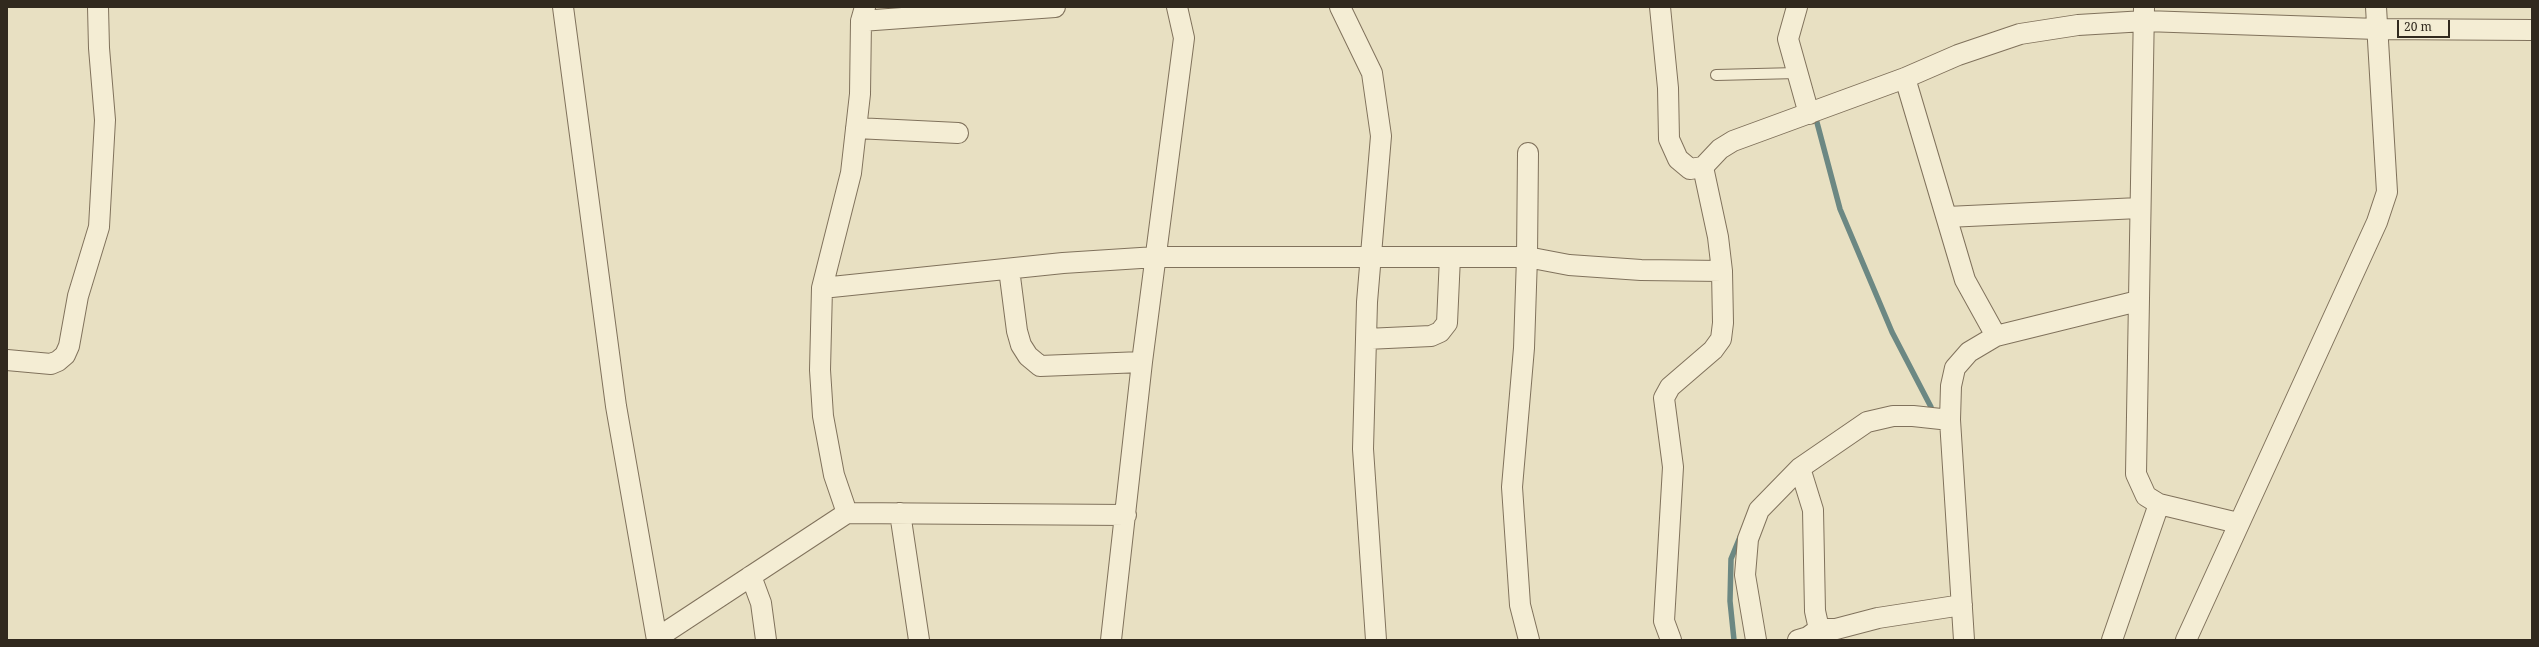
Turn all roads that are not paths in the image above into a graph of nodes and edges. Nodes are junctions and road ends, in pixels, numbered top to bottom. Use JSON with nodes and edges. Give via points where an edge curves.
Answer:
{"nodes":[{"id":1,"x":98,"y":7,"type":"edge"},
{"id":2,"x":563,"y":7,"type":"edge"},
{"id":3,"x":1055,"y":7,"type":"edge"},
{"id":4,"x":1177,"y":7,"type":"edge"},
{"id":5,"x":1340,"y":7,"type":"edge"},
{"id":6,"x":1660,"y":7,"type":"edge"},
{"id":7,"x":1797,"y":7,"type":"edge"},
{"id":8,"x":2376,"y":7,"type":"edge"},
{"id":9,"x":863,"y":14,"type":"edge"},
{"id":10,"x":2144,"y":14,"type":"edge"},
{"id":11,"x":2377,"y":29,"type":"junction"},
{"id":12,"x":2532,"y":30,"type":"edge"},
{"id":13,"x":1797,"y":73,"type":"junction"},
{"id":14,"x":1716,"y":76,"type":"dead end"},
{"id":15,"x":1905,"y":78,"type":"junction"},
{"id":16,"x":1806,"y":115,"type":"junction"},
{"id":17,"x":856,"y":128,"type":"junction"},
{"id":18,"x":958,"y":133,"type":"dead end"},
{"id":19,"x":1528,"y":153,"type":"dead end"},
{"id":20,"x":1703,"y":167,"type":"junction"},
{"id":21,"x":2139,"y":208,"type":"junction"},
{"id":22,"x":1947,"y":218,"type":"junction"},
{"id":23,"x":1156,"y":257,"type":"junction"},
{"id":24,"x":1450,"y":257,"type":"junction"},
{"id":25,"x":1527,"y":257,"type":"junction"},
{"id":26,"x":1370,"y":258,"type":"junction"},
{"id":27,"x":1009,"y":269,"type":"junction"},
{"id":28,"x":1722,"y":271,"type":"junction"},
{"id":29,"x":822,"y":288,"type":"junction"},
{"id":30,"x":2138,"y":301,"type":"junction"},
{"id":31,"x":1996,"y":336,"type":"junction"},
{"id":32,"x":1366,"y":339,"type":"junction"},
{"id":33,"x":7,"y":360,"type":"edge"},
{"id":34,"x":1142,"y":362,"type":"junction"},
{"id":35,"x":1950,"y":420,"type":"junction"},
{"id":36,"x":1800,"y":468,"type":"junction"},
{"id":37,"x":2159,"y":504,"type":"junction"},
{"id":38,"x":847,"y":512,"type":"junction"},
{"id":39,"x":900,"y":513,"type":"junction"},
{"id":40,"x":1126,"y":515,"type":"junction"},
{"id":41,"x":2238,"y":523,"type":"junction"},
{"id":42,"x":751,"y":576,"type":"junction"},
{"id":43,"x":1962,"y":605,"type":"junction"},
{"id":44,"x":1819,"y":629,"type":"junction"},
{"id":45,"x":657,"y":639,"type":"edge"},
{"id":46,"x":766,"y":640,"type":"edge"},
{"id":47,"x":919,"y":640,"type":"edge"},
{"id":48,"x":1111,"y":640,"type":"edge"},
{"id":49,"x":1376,"y":640,"type":"edge"},
{"id":50,"x":1530,"y":640,"type":"edge"},
{"id":51,"x":1671,"y":640,"type":"edge"},
{"id":52,"x":1756,"y":640,"type":"edge"},
{"id":53,"x":1798,"y":640,"type":"edge"},
{"id":54,"x":1964,"y":640,"type":"edge"},
{"id":55,"x":2112,"y":640,"type":"edge"},
{"id":56,"x":2186,"y":640,"type":"edge"}],
"edges":[{"from":1,"to":33,"type":"street","via":[[105,120],[99,227],[78,296],[69,346],[62,358],[51,364]]},
{"from":2,"to":45,"type":"street","via":[[616,406]]},
{"from":3,"to":9,"type":"street"},
{"from":4,"to":23,"type":"street","via":[[1184,38]]},
{"from":5,"to":26,"type":"street","via":[[1372,73],[1377,99],[1381,136]]},
{"from":6,"to":20,"type":"street","via":[[1670,139],[1678,159],[1690,169]]},
{"from":7,"to":13,"type":"street","via":[[1788,39]]},
{"from":8,"to":11,"type":"street"},
{"from":9,"to":17,"type":"street"},
{"from":10,"to":11,"type":"street"},
{"from":10,"to":15,"type":"street","via":[[2020,34],[1958,55]]},
{"from":10,"to":21,"type":"street"},
{"from":11,"to":12,"type":"street"},
{"from":11,"to":41,"type":"street","via":[[2387,192],[2377,222]]},
{"from":13,"to":14,"type":"lane"},
{"from":13,"to":16,"type":"street"},
{"from":15,"to":16,"type":"street"},
{"from":15,"to":22,"type":"street"},
{"from":16,"to":20,"type":"street","via":[[1733,141],[1720,149]]},
{"from":17,"to":18,"type":"street"},
{"from":17,"to":29,"type":"street","via":[[851,173]]},
{"from":19,"to":25,"type":"street"},
{"from":20,"to":28,"type":"street","via":[[1718,237]]},
{"from":21,"to":22,"type":"street"},
{"from":21,"to":30,"type":"street"},
{"from":22,"to":31,"type":"street","via":[[1965,280]]},
{"from":23,"to":26,"type":"street"},
{"from":23,"to":27,"type":"street"},
{"from":23,"to":34,"type":"street"},
{"from":24,"to":25,"type":"street"},
{"from":24,"to":26,"type":"street"},
{"from":24,"to":32,"type":"street","via":[[1447,323],[1440,332],[1431,336]]},
{"from":25,"to":28,"type":"street","via":[[1569,265],[1641,270]]},
{"from":25,"to":50,"type":"street","via":[[1524,348],[1512,487],[1520,605]]},
{"from":26,"to":32,"type":"street"},
{"from":27,"to":29,"type":"street"},
{"from":27,"to":34,"type":"street","via":[[1021,345],[1028,356],[1040,366]]},
{"from":28,"to":51,"type":"street","via":[[1723,323],[1718,346],[1670,387],[1664,398],[1673,467],[1664,621]]},
{"from":29,"to":38,"type":"street","via":[[820,370],[823,416],[834,476]]},
{"from":30,"to":31,"type":"street"},
{"from":30,"to":37,"type":"street","via":[[2136,474],[2146,496]]},
{"from":31,"to":35,"type":"street","via":[[1969,352],[1955,368],[1951,386]]},
{"from":32,"to":49,"type":"street","via":[[1363,449]]},
{"from":34,"to":40,"type":"street"},
{"from":35,"to":36,"type":"street","via":[[1899,416],[1868,422]]},
{"from":35,"to":43,"type":"street"},
{"from":36,"to":44,"type":"street","via":[[1813,510],[1815,612]]},
{"from":36,"to":52,"type":"street","via":[[1758,510],[1748,539],[1745,575]]},
{"from":37,"to":41,"type":"street"},
{"from":37,"to":55,"type":"street"},
{"from":38,"to":39,"type":"street"},
{"from":38,"to":42,"type":"street"},
{"from":39,"to":40,"type":"street"},
{"from":39,"to":47,"type":"street"},
{"from":40,"to":48,"type":"street"},
{"from":41,"to":56,"type":"street"},
{"from":42,"to":45,"type":"street"},
{"from":42,"to":46,"type":"street","via":[[761,603]]},
{"from":43,"to":44,"type":"street","via":[[1878,618],[1836,629]]},
{"from":43,"to":54,"type":"street"},
{"from":44,"to":53,"type":"street"}]}
